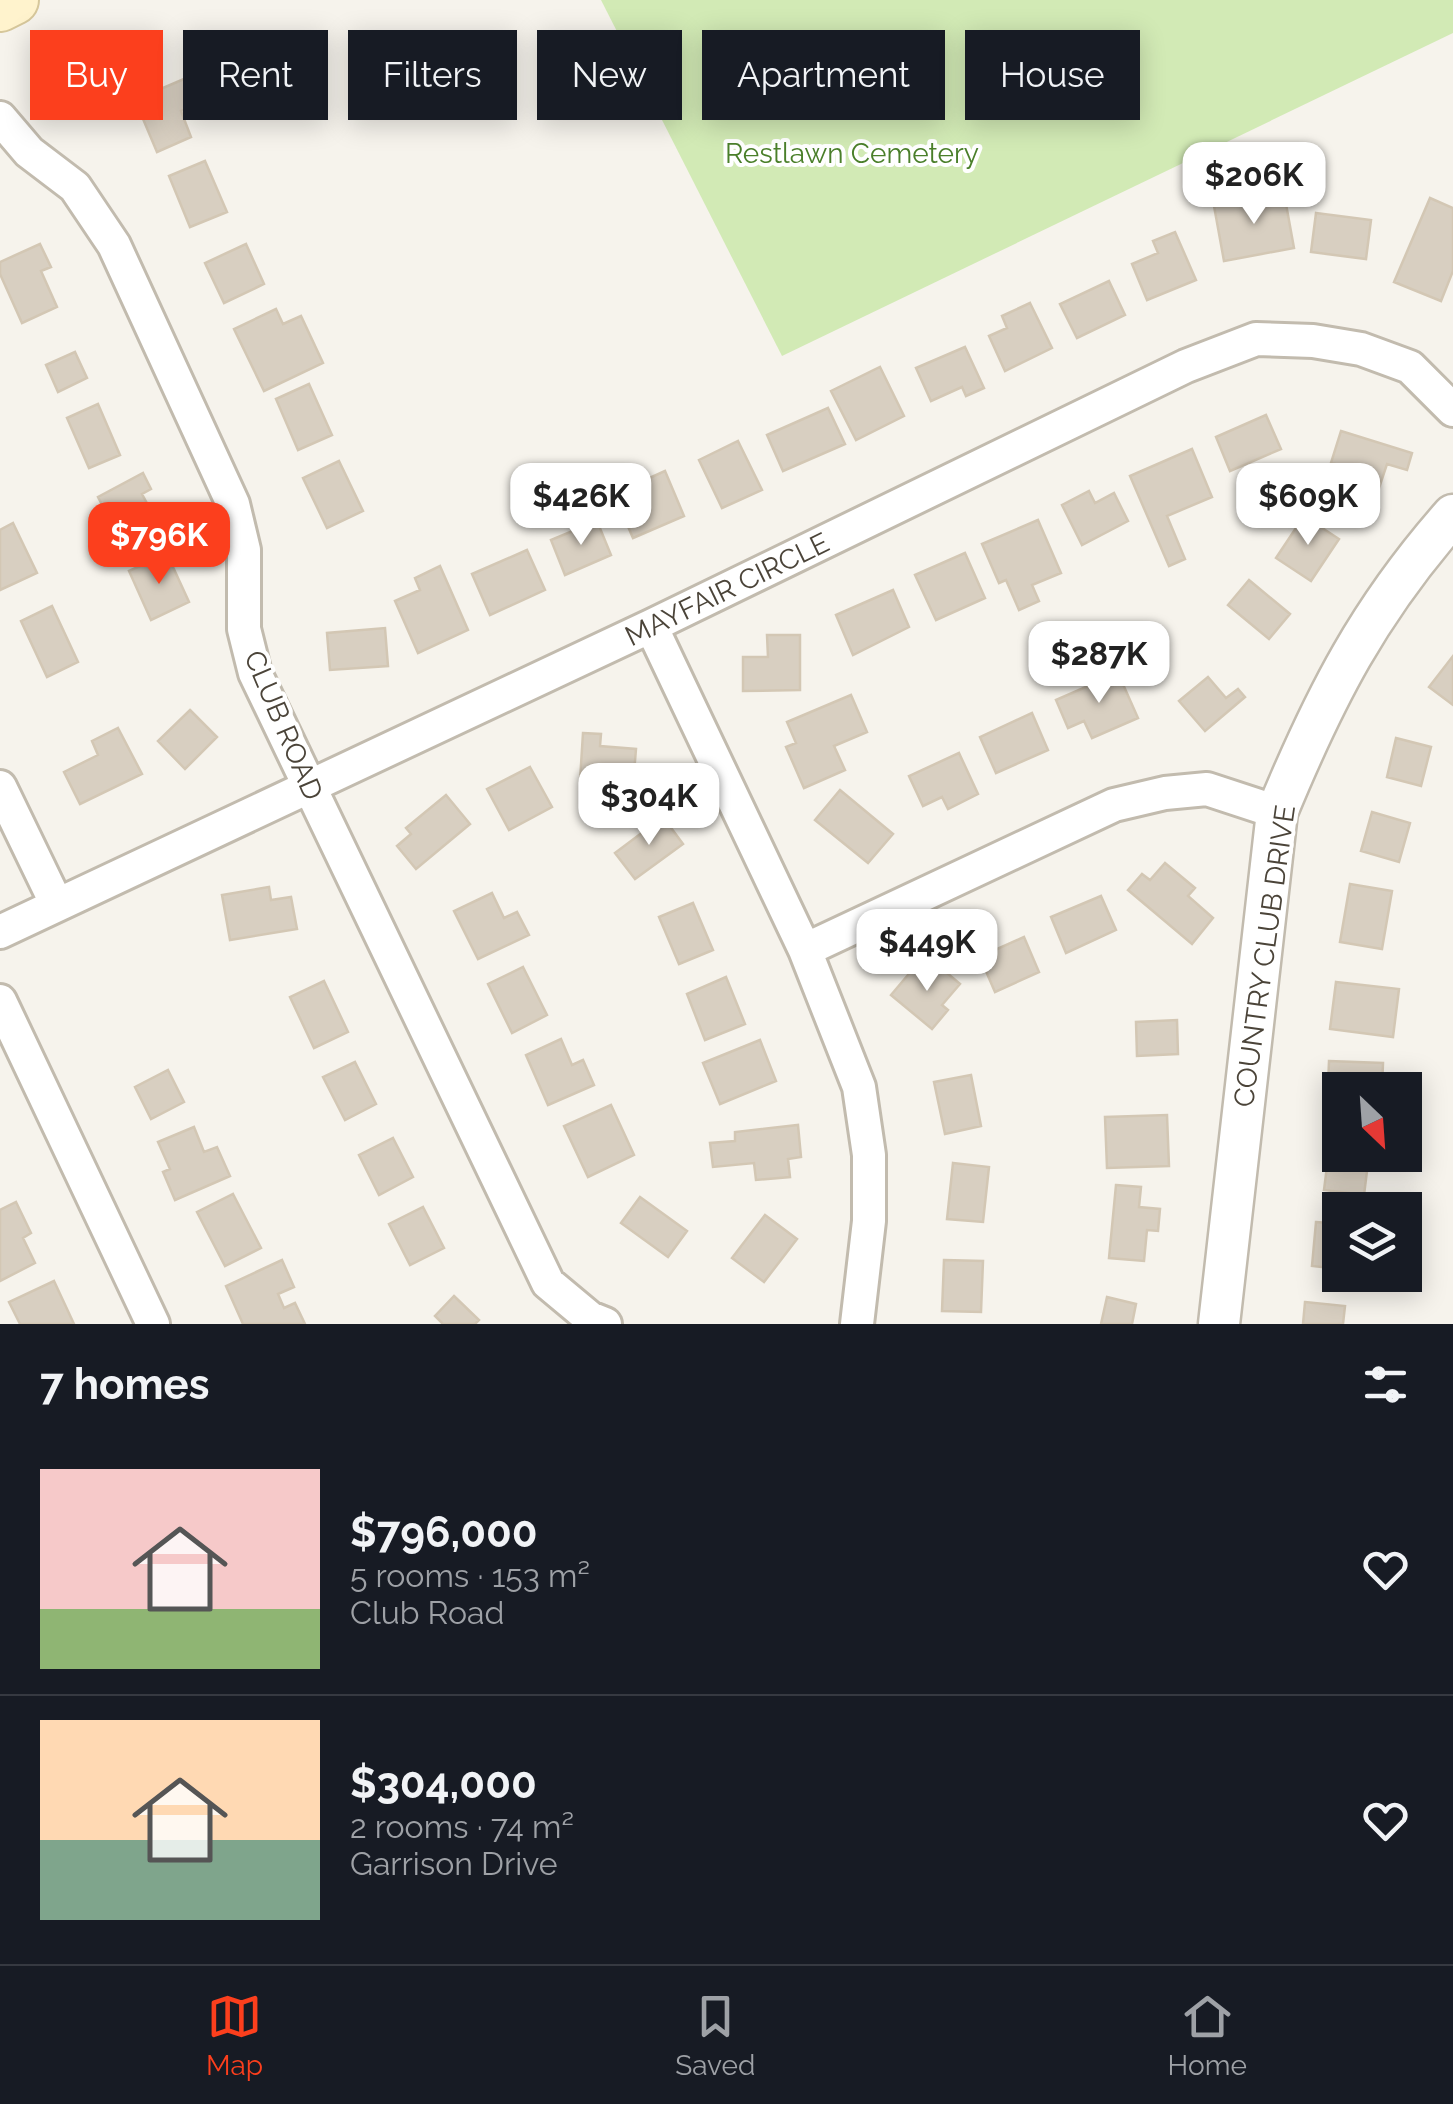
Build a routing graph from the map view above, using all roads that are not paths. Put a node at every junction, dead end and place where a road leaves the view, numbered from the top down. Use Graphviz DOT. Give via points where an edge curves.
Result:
graph roads {
  1 [pos="14,0"];
  2 [pos="0,7"];
  3 [pos="0,118"];
  4 [pos="1453,410"];
  5 [pos="1453,515"];
  6 [pos="651,626"];
  7 [pos="309,786"];
  8 [pos="0,787"];
  9 [pos="1277,812"];
  10 [pos="57,905"];
  11 [pos="0,932"];
  12 [pos="805,950"];
  13 [pos="0,1001"];
  14 [pos="152,1324"];
  15 [pos="606,1324"];
  16 [pos="857,1324"];
  17 [pos="1220,1324"];
  1 -- 2 [label="main road"];
  3 -- 7 [label="street, CLUB ROAD" via="29,152 75,187 114,244 233,504 244,550 244,628 254,673"];
  4 -- 6 [label="street, MAYFAIR CIRCLE" via="1410,367 1377,355 1313,341 1256,340 1186,366"];
  5 -- 9 [label="street, COUNTRY CLUB DRIVE" via="1353,649"];
  6 -- 7 [label="street, MAYFAIR CIRCLE"];
  6 -- 12 [label="street"];
  7 -- 10 [label="street, MAYFAIR CIRCLE"];
  7 -- 15 [label="street, CLUB ROAD" via="548,1283"];
  8 -- 10 [label="street"];
  9 -- 12 [label="street" via="1207,789 1114,805"];
  9 -- 17 [label="street, COUNTRY CLUB DRIVE"];
  10 -- 11 [label="street, MAYFAIR CIRCLE"];
  12 -- 16 [label="street" via="860,1087 869,1221"];
  13 -- 14 [label="street"];
}
